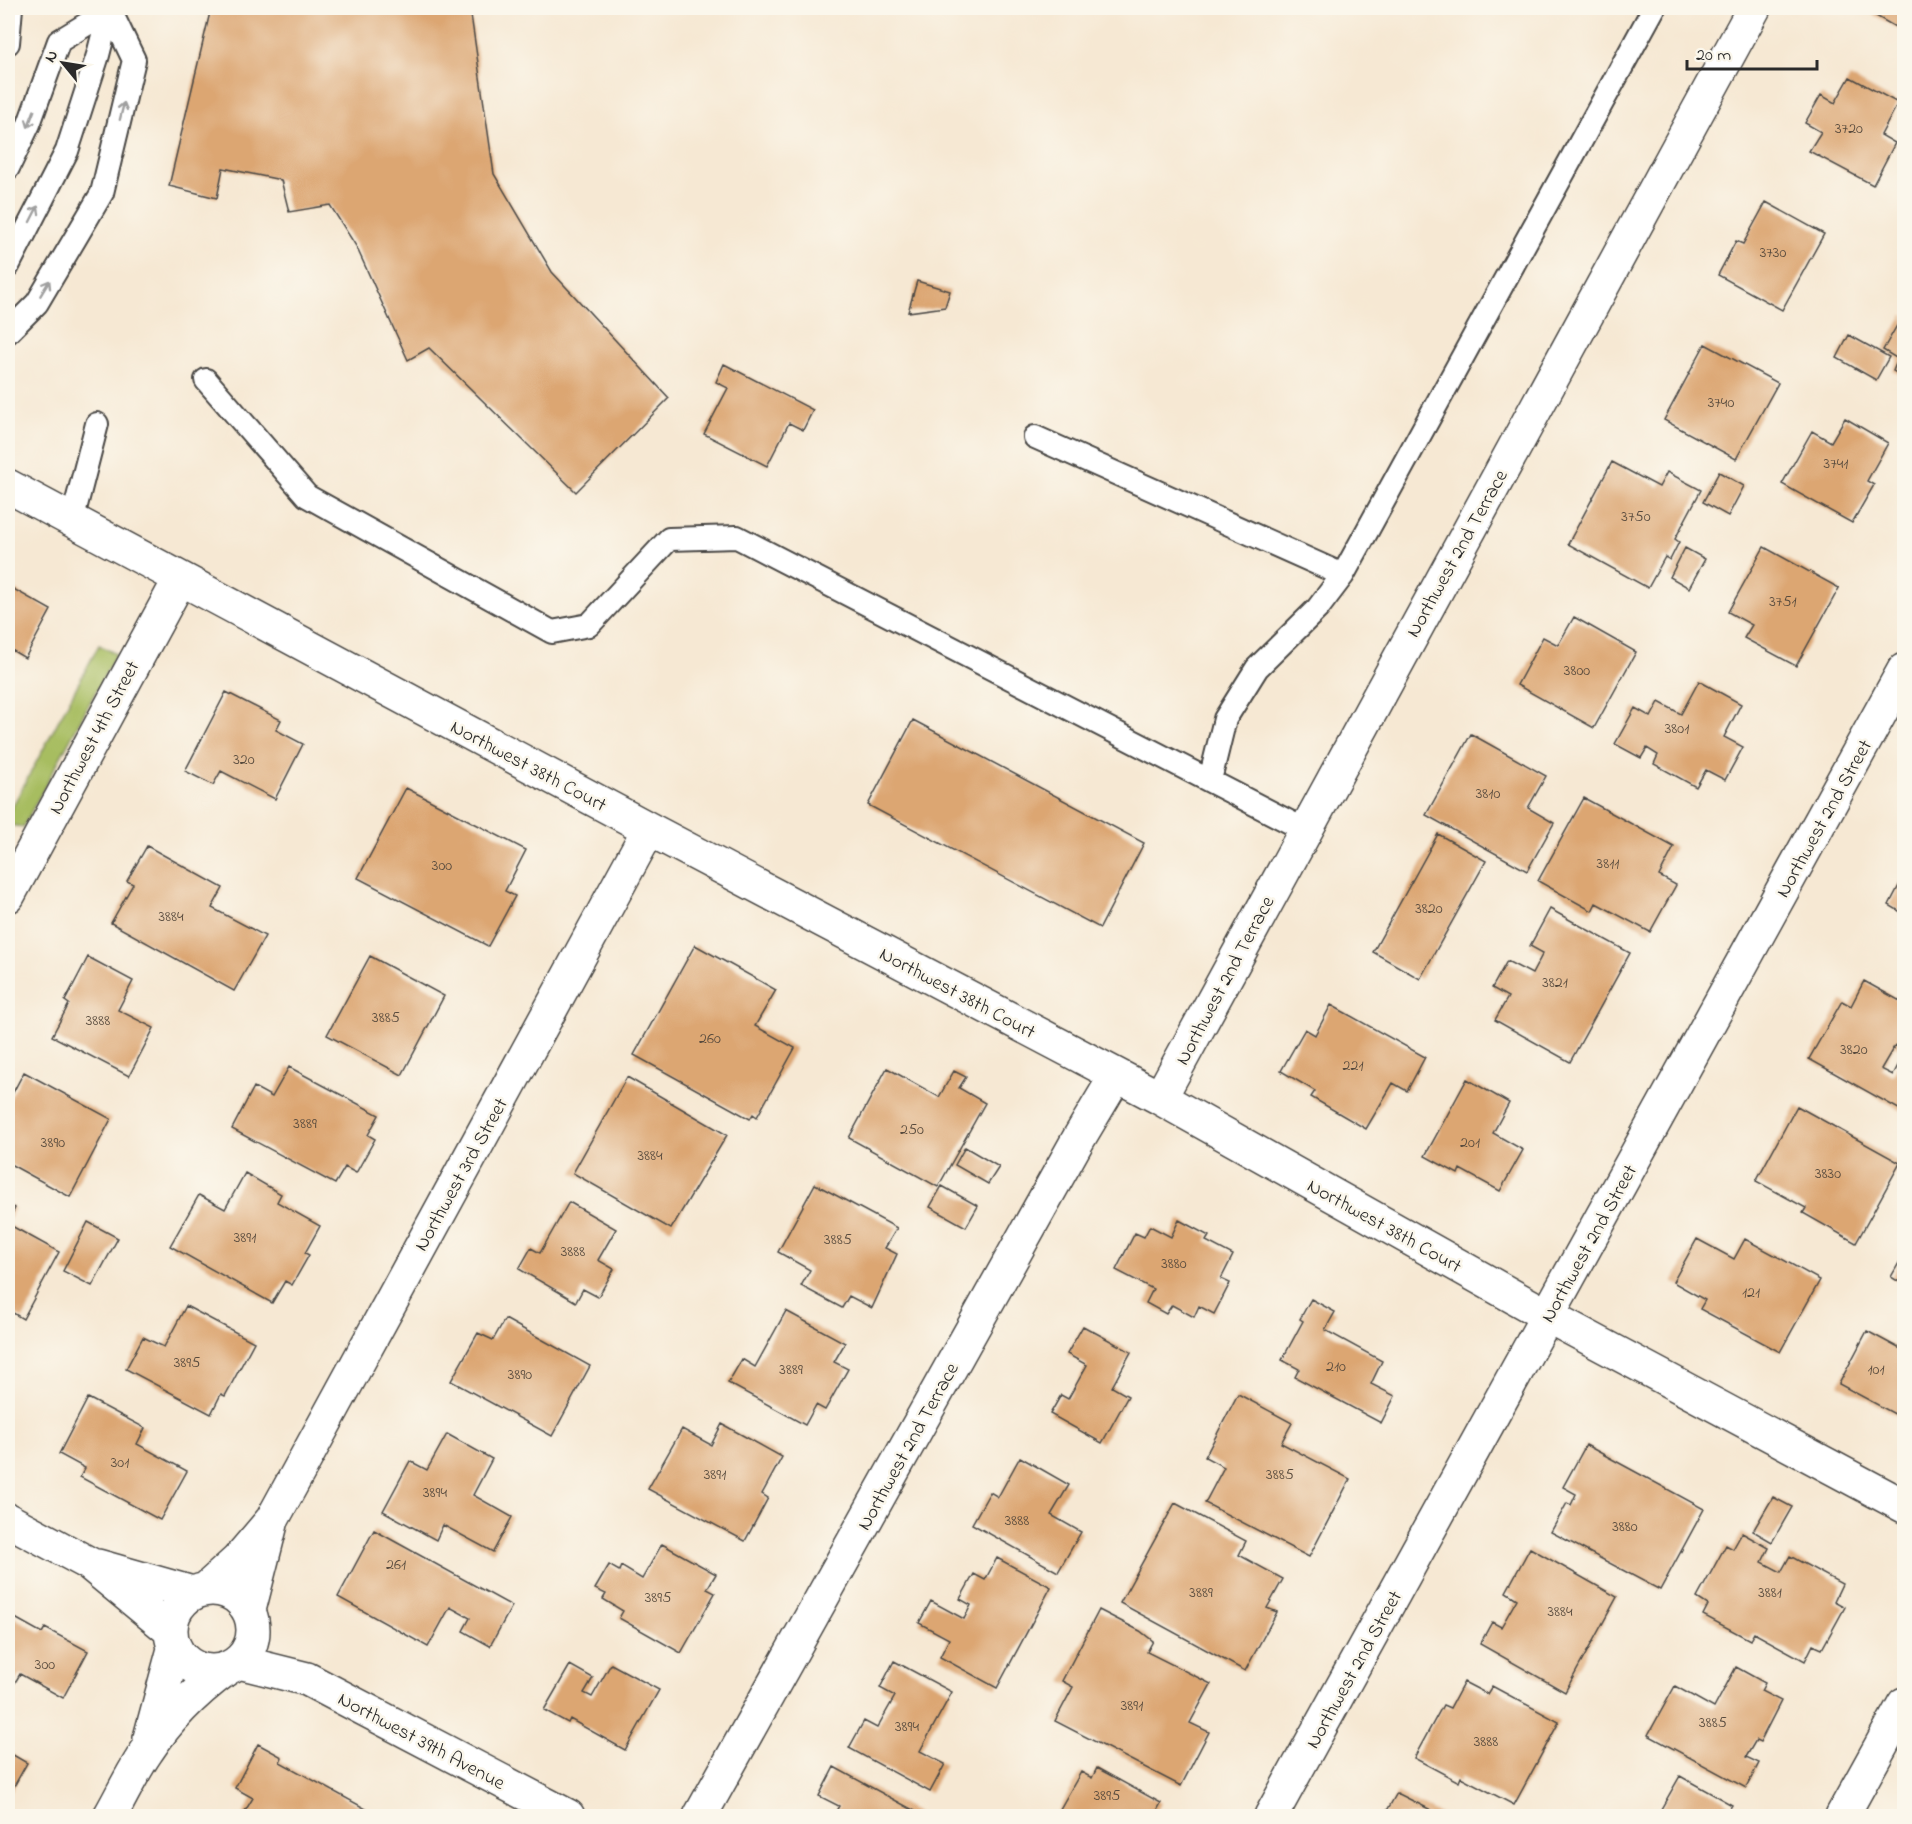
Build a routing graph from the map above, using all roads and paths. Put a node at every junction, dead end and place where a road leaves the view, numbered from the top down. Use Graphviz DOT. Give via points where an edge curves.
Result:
graph roads {
  1 [pos="11,8"];
  2 [pos="1654,8"];
  3 [pos="1754,8"];
  4 [pos="110,9"];
  5 [pos="8,43"];
  6 [pos="8,168"];
  7 [pos="8,266"];
  8 [pos="8,333"];
  9 [pos="206,380"];
  10 [pos="97,424"];
  11 [pos="1035,437"];
  12 [pos="8,486"];
  13 [pos="72,521"];
  14 [pos="1343,575"];
  15 [pos="180,579"];
  16 [pos="1905,670"];
  17 [pos="1210,780"];
  18 [pos="649,829"];
  19 [pos="1305,830"];
  20 [pos="8,896"];
  21 [pos="1116,1076"];
  22 [pos="1160,1098"];
  23 [pos="1548,1316"];
  24 [pos="1905,1506"];
  25 [pos="8,1520"];
  26 [pos="272,1520"];
  27 [pos="90,1564"];
  28 [pos="200,1591"];
  29 [pos="251,1616"];
  30 [pos="172,1640"];
  31 [pos="232,1666"];
  32 [pos="308,1679"];
  33 [pos="1905,1704"];
  34 [pos="146,1751"];
  35 [pos="110,1816"];
  36 [pos="567,1816"];
  37 [pos="699,1816"];
  38 [pos="1271,1816"];
  39 [pos="1842,1816"];
  1 -- 5 [label="lane"];
  2 -- 14 [label="lane"];
  3 -- 19 [label="street, Northwest 2nd Terrace"];
  4 -- 6 [label="lane, one-way" via="59,41 29,124"];
  7 -- 4 [label="lane, one-way" via="67,152"];
  8 -- 4 [label="lane, one-way" via="37,303 102,193 134,60"];
  9 -- 17 [label="lane" via="307,496 552,632 589,625 669,539 737,537"];
  10 -- 13 [label="lane"];
  11 -- 14 [label="lane"];
  12 -- 13 [label="street, Northwest 38th Court"];
  13 -- 15 [label="street, Northwest 38th Court"];
  14 -- 17 [label="lane" via="1318,608 1257,668 1224,719"];
  15 -- 18 [label="street, Northwest 38th Court"];
  15 -- 20 [label="street, Northwest 4th Street"];
  16 -- 23 [label="street, Northwest 2nd Street"];
  17 -- 19 [label="lane"];
  18 -- 21 [label="street, Northwest 38th Court"];
  18 -- 26 [label="street, Northwest 3rd Street"];
  19 -- 22 [label="street, Northwest 2nd Terrace"];
  21 -- 22 [label="street, Northwest 38th Court"];
  21 -- 37 [label="street, Northwest 2nd Terrace"];
  22 -- 23 [label="street, Northwest 38th Court"];
  23 -- 24 [label="street, Northwest 38th Court"];
  23 -- 38 [label="street, Northwest 2nd Street"];
  25 -- 27 [label="street"];
  26 -- 28 [label="street, Northwest 3rd Street" via="238,1560"];
  26 -- 29 [label="street, Northwest 3rd Street"];
  27 -- 28 [label="street"];
  27 -- 30 [label="street"];
  28 -- 29 [label="street" via="223,1590 239,1597"];
  28 -- 30 [label="street" via="182,1602 174,1613"];
  29 -- 31 [label="street" via="253,1637 248,1651"];
  29 -- 32 [label="street, Northwest 39th Avenue" via="268,1641"];
  30 -- 31 [label="street" via="183,1661 196,1669 210,1672"];
  30 -- 34 [label="street"];
  31 -- 32 [label="street, Northwest 39th Avenue"];
  31 -- 34 [label="street" via="200,1689"];
  32 -- 36 [label="street, Northwest 39th Avenue"];
  33 -- 39 [label="street"];
  34 -- 35 [label="street"];
}
